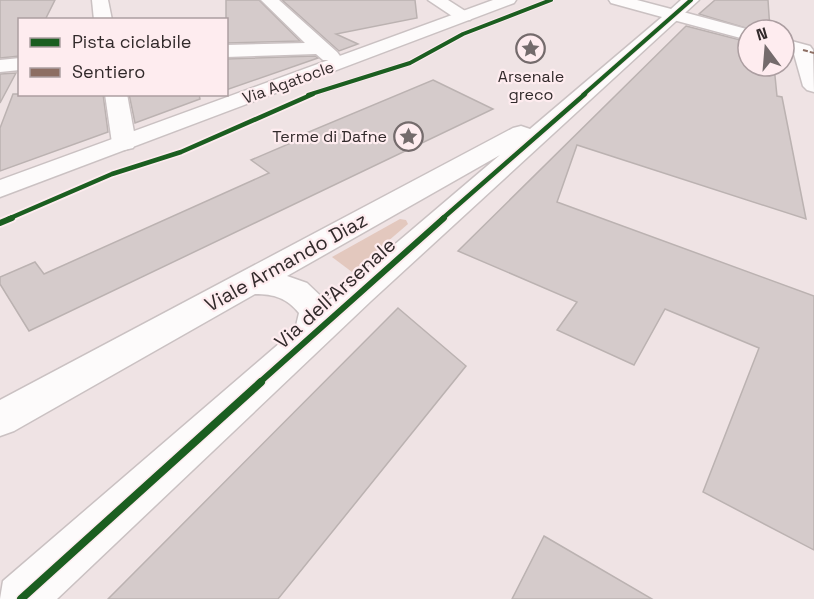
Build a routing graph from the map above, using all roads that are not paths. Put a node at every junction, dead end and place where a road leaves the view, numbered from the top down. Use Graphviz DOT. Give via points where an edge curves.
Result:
graph roads {
  1 [pos="99,0"];
  2 [pos="269,0"];
  3 [pos="436,0"];
  4 [pos="508,0"];
  5 [pos="616,0"];
  6 [pos="691,0"];
  7 [pos="464,16"];
  8 [pos="103,18"];
  9 [pos="666,21"];
  10 [pos="736,33"];
  11 [pos="321,48"];
  12 [pos="228,51"];
  13 [pos="796,53"];
  14 [pos="339,63"];
  15 [pos="18,64"];
  16 [pos="0,66"];
  17 [pos="814,86"];
  18 [pos="116,96"];
  19 [pos="572,103"];
  20 [pos="124,143"];
  21 [pos="0,189"];
  22 [pos="250,283"];
  23 [pos="311,337"];
  24 [pos="3,411"];
  25 [pos="21,599"];
  1 -- 8 [label="street"];
  2 -- 11 [label="street"];
  3 -- 7 [label="street"];
  4 -- 7 [label="street, Via Agatocle"];
  5 -- 9 [label="street"];
  6 -- 9 [label="street, Via dell'Arsenale"];
  7 -- 14 [label="street, Via Agatocle"];
  9 -- 10 [label="street"];
  9 -- 19 [label="street, Via dell'Arsenale"];
  11 -- 12 [label="street"];
  11 -- 14 [label="street"];
  13 -- 17 [label="street"];
  14 -- 20 [label="street, Via Agatocle"];
  15 -- 16 [label="street"];
  18 -- 20 [label="street"];
  19 -- 22 [label="street, Viale Armando Diaz"];
  19 -- 23 [label="street, Via dell'Arsenale"];
  20 -- 21 [label="street, Via Agatocle"];
  22 -- 23 [label="street" via="284,285 309,300 316,312"];
  22 -- 24 [label="street, Viale Armando Diaz"];
  23 -- 25 [label="street, Via dell'Arsenale"];
}
